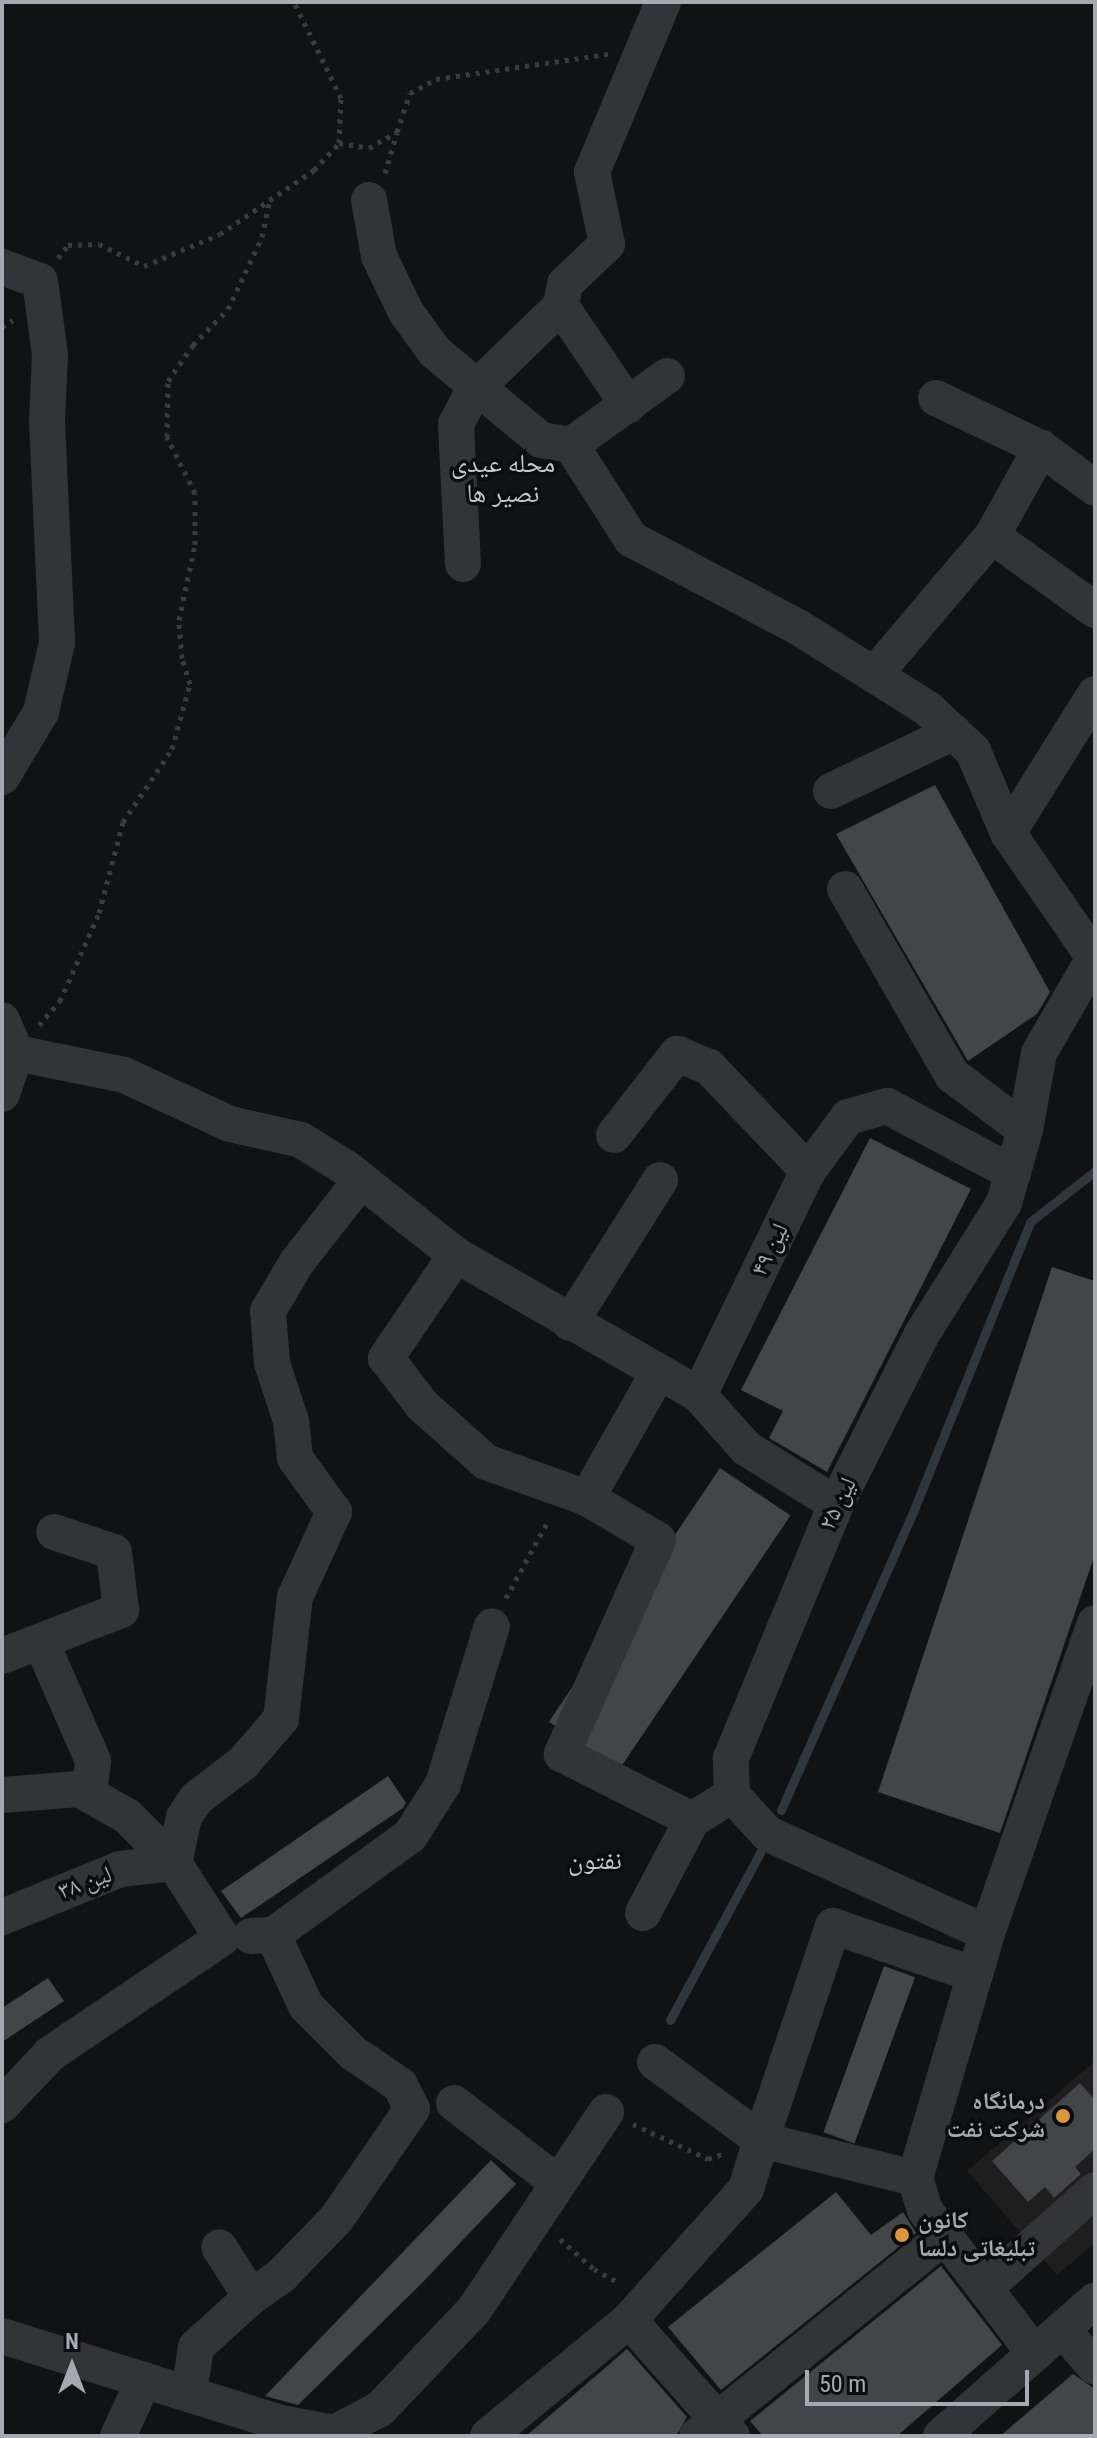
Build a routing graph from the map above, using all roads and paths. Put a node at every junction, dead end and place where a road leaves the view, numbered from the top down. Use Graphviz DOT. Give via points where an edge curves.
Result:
graph roads {
  1 [pos="294,2"];
  2 [pos="663,2"];
  3 [pos="644,50"];
  4 [pos="397,132"];
  5 [pos="339,143"];
  6 [pos="270,198"];
  7 [pos="369,200"];
  8 [pos="2,267"];
  9 [pos="40,281"];
  10 [pos="561,306"];
  11 [pos="2,327"];
  12 [pos="667,376"];
  13 [pos="475,389"];
  14 [pos="936,398"];
  15 [pos="628,405"];
  16 [pos="571,445"];
  17 [pos="1041,448"];
  18 [pos="1095,488"];
  19 [pos="992,536"];
  20 [pos="463,564"];
  21 [pos="1095,610"];
  22 [pos="874,675"];
  23 [pos="1095,694"];
  24 [pos="954,732"];
  25 [pos="2,777"];
  26 [pos="831,791"];
  27 [pos="1008,833"];
  28 [pos="845,889"];
  29 [pos="1094,959"];
  30 [pos="2,1020"];
  31 [pos="16,1053"];
  32 [pos="2,1094"];
  33 [pos="1025,1130"];
  34 [pos="614,1135"];
  35 [pos="808,1171"];
  36 [pos="1013,1173"];
  37 [pos="361,1180"];
  38 [pos="660,1180"];
  39 [pos="456,1255"];
  40 [pos="570,1323"];
  41 [pos="657,1375"];
  42 [pos="699,1395"];
  43 [pos="587,1498"];
  44 [pos="836,1504"];
  45 [pos="54,1532"];
  46 [pos="1095,1623"];
  47 [pos="492,1626"];
  48 [pos="42,1644"];
  49 [pos="2,1656"];
  50 [pos="2,1795"];
  51 [pos="89,1795"];
  52 [pos="732,1795"];
  53 [pos="692,1820"];
  54 [pos="174,1863"];
  55 [pos="643,1913"];
  56 [pos="2,1917"];
  57 [pos="987,1933"];
  58 [pos="273,1935"];
  59 [pos="222,1938"];
  60 [pos="975,1975"];
  61 [pos="655,2062"];
  62 [pos="454,2103"];
  63 [pos="2,2105"];
  64 [pos="606,2112"];
  65 [pos="761,2140"];
  66 [pos="915,2178"];
  67 [pos="558,2183"];
  68 [pos="1095,2190"];
  69 [pos="536,2217"];
  70 [pos="945,2236"];
  71 [pos="219,2247"];
  72 [pos="985,2288"];
  73 [pos="251,2297"];
  74 [pos="1095,2300"];
  75 [pos="638,2309"];
  76 [pos="1062,2329"];
  77 [pos="2,2336"];
  78 [pos="1035,2354"];
  79 [pos="1095,2367"];
  80 [pos="144,2380"];
  81 [pos="189,2393"];
  82 [pos="715,2430"];
  83 [pos="118,2436"];
  84 [pos="488,2436"];
  85 [pos="941,2436"];
  1 -- 5 [label="path" via="341,98"];
  2 -- 3 [label="street"];
  3 -- 4 [label="path" via="436,79 410,93"];
  3 -- 10 [label="street" via="592,172 607,244 565,284"];
  4 -- 5 [label="path" via="369,148"];
  4 -- 7 [label="path" via="393,159"];
  5 -- 6 [label="path" via="314,170"];
  6 -- 9 [label="path" via="220,234 144,266 99,244 68,245"];
  6 -- 31 [label="path" via="262,237 228,309 168,381 167,437 195,493 195,545 179,620 190,684 172,749 123,822 99,913 60,1001"];
  7 -- 13 [label="street" via="379,256 406,312 435,352"];
  8 -- 9 [label="street"];
  9 -- 11 [label="path" via="24,312"];
  9 -- 25 [label="street" via="50,355 47,421 57,643 41,712"];
  10 -- 13 [label="street"];
  10 -- 15 [label="street"];
  12 -- 15 [label="street"];
  13 -- 16 [label="street" via="541,440"];
  13 -- 20 [label="street" via="456,424"];
  14 -- 17 [label="street"];
  15 -- 16 [label="street"];
  16 -- 22 [label="street" via="631,539 798,627"];
  17 -- 18 [label="street"];
  17 -- 19 [label="street"];
  19 -- 21 [label="street"];
  19 -- 22 [label="street"];
  22 -- 24 [label="street"];
  23 -- 27 [label="street"];
  24 -- 26 [label="street"];
  24 -- 27 [label="street" via="973,751"];
  27 -- 29 [label="street"];
  28 -- 33 [label="street" via="952,1075"];
  29 -- 33 [label="street, لین ۲۵" via="1039,1053"];
  30 -- 31 [label="street"];
  31 -- 32 [label="street"];
  31 -- 37 [label="street" via="124,1075 230,1124 301,1140"];
  33 -- 36 [label="street, لین ۲۵"];
  34 -- 35 [label="street" via="677,1054 709,1067"];
  35 -- 36 [label="street, لین ۴۹" via="848,1117 887,1106"];
  35 -- 42 [label="street, لین ۴۹"];
  36 -- 44 [label="street, لین ۲۵" via="1004,1203 922,1334"];
  37 -- 39 [label="street"];
  37 -- 54 [label="street" via="297,1262 268,1311 272,1363 291,1421 295,1458 334,1512 295,1597 281,1719 243,1763 197,1798 184,1817"];
  38 -- 40 [label="street"];
  39 -- 40 [label="street"];
  39 -- 43 [label="street" via="386,1358 422,1405 486,1462"];
  40 -- 41 [label="street"];
  41 -- 42 [label="street"];
  41 -- 43 [label="street"];
  42 -- 44 [label="street" via="746,1448"];
  43 -- 47 [label="path" via="555,1511 530,1546"];
  43 -- 53 [label="street" via="658,1540 562,1754"];
  44 -- 52 [label="street, لین ۲۵" via="731,1758"];
  45 -- 48 [label="street" via="114,1552 121,1610"];
  46 -- 57 [label="street"];
  47 -- 58 [label="street" via="443,1784 410,1836"];
  48 -- 49 [label="street"];
  48 -- 51 [label="street" via="93,1761"];
  50 -- 51 [label="street" via="79,1789"];
  51 -- 54 [label="street" via="127,1816"];
  52 -- 53 [label="street"];
  52 -- 57 [label="street" via="767,1833"];
  53 -- 55 [label="street"];
  54 -- 56 [label="street, لین ۳۸" via="120,1869"];
  54 -- 59 [label="street"];
  57 -- 60 [label="street"];
  58 -- 59 [label="street"];
  58 -- 73 [label="street" via="306,2006 353,2053 400,2085 412,2109 337,2218 282,2275"];
  59 -- 63 [label="street" via="50,2054"];
  60 -- 65 [label="street" via="833,1926"];
  60 -- 66 [label="street"];
  61 -- 65 [label="street"];
  62 -- 67 [label="street"];
  64 -- 65 [label="path" via="708,2159"];
  64 -- 67 [label="street"];
  65 -- 66 [label="street"];
  65 -- 75 [label="street" via="746,2189"];
  66 -- 70 [label="street" via="925,2210"];
  67 -- 69 [label="street"];
  68 -- 72 [label="street"];
  69 -- 75 [label="path"];
  69 -- 81 [label="street" via="474,2310 380,2409 346,2427 334,2433 281,2423"];
  70 -- 72 [label="street"];
  70 -- 82 [label="street"];
  71 -- 73 [label="street"];
  72 -- 78 [label="street"];
  73 -- 81 [label="street" via="196,2347"];
  74 -- 76 [label="street"];
  75 -- 82 [label="street"];
  75 -- 84 [label="street"];
  76 -- 78 [label="street"];
  76 -- 79 [label="street"];
  77 -- 80 [label="street"];
  78 -- 85 [label="street"];
  80 -- 81 [label="street"];
  80 -- 83 [label="street"];
}
